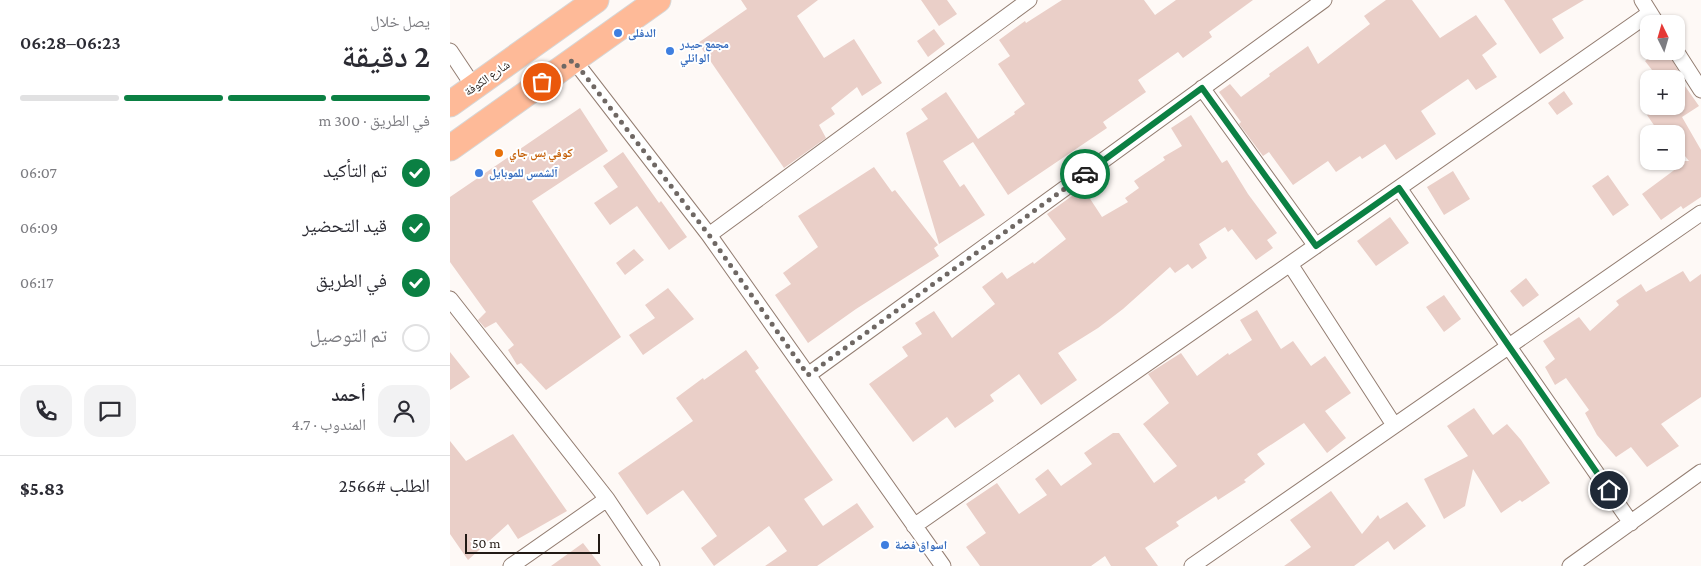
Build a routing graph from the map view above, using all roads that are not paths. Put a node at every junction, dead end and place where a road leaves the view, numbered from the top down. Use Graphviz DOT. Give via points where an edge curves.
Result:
graph roads {
  1 [pos="596,0"];
  2 [pos="658,0"];
  3 [pos="1029,0"];
  4 [pos="1324,0"];
  5 [pos="1642,0"];
  6 [pos="1652,15"];
  7 [pos="1640,27"];
  8 [pos="450,51"];
  9 [pos="573,60"];
  10 [pos="1682,60"];
  11 [pos="474,87"];
  12 [pos="1202,88"];
  13 [pos="1701,90"];
  14 [pos="450,104"];
  15 [pos="450,148"];
  16 [pos="1399,188"];
  17 [pos="1701,213"];
  18 [pos="709,235"];
  19 [pos="1316,246"];
  20 [pos="1290,264"];
  21 [pos="450,299"];
  22 [pos="1509,346"];
  23 [pos="808,375"];
  24 [pos="1394,425"];
  25 [pos="1701,472"];
  26 [pos="607,499"];
  27 [pos="1631,523"];
  28 [pos="914,526"];
  29 [pos="511,566"];
  30 [pos="652,566"];
  31 [pos="943,566"];
  32 [pos="1192,566"];
  33 [pos="1570,566"];
  1 -- 11 [label="highway, شارع الكوفة"];
  2 -- 9 [label="highway"];
  3 -- 18 [label="street"];
  4 -- 12 [label="street"];
  5 -- 6 [label="street"];
  7 -- 16 [label="street"];
  8 -- 11 [label="street"];
  9 -- 15 [label="highway"];
  9 -- 18 [label="street"];
  10 -- 13 [label="street"];
  11 -- 14 [label="highway, شارع الكوفة"];
  12 -- 19 [label="street"];
  12 -- 23 [label="street"];
  16 -- 19 [label="street"];
  16 -- 22 [label="street"];
  17 -- 22 [label="street"];
  18 -- 23 [label="street"];
  19 -- 20 [label="street"];
  20 -- 24 [label="street"];
  20 -- 28 [label="street"];
  21 -- 26 [label="street"];
  22 -- 24 [label="street"];
  22 -- 27 [label="street"];
  23 -- 28 [label="street"];
  24 -- 32 [label="street"];
  25 -- 27 [label="street"];
  26 -- 29 [label="street"];
  26 -- 30 [label="street"];
  27 -- 33 [label="street"];
  28 -- 31 [label="street"];
}
